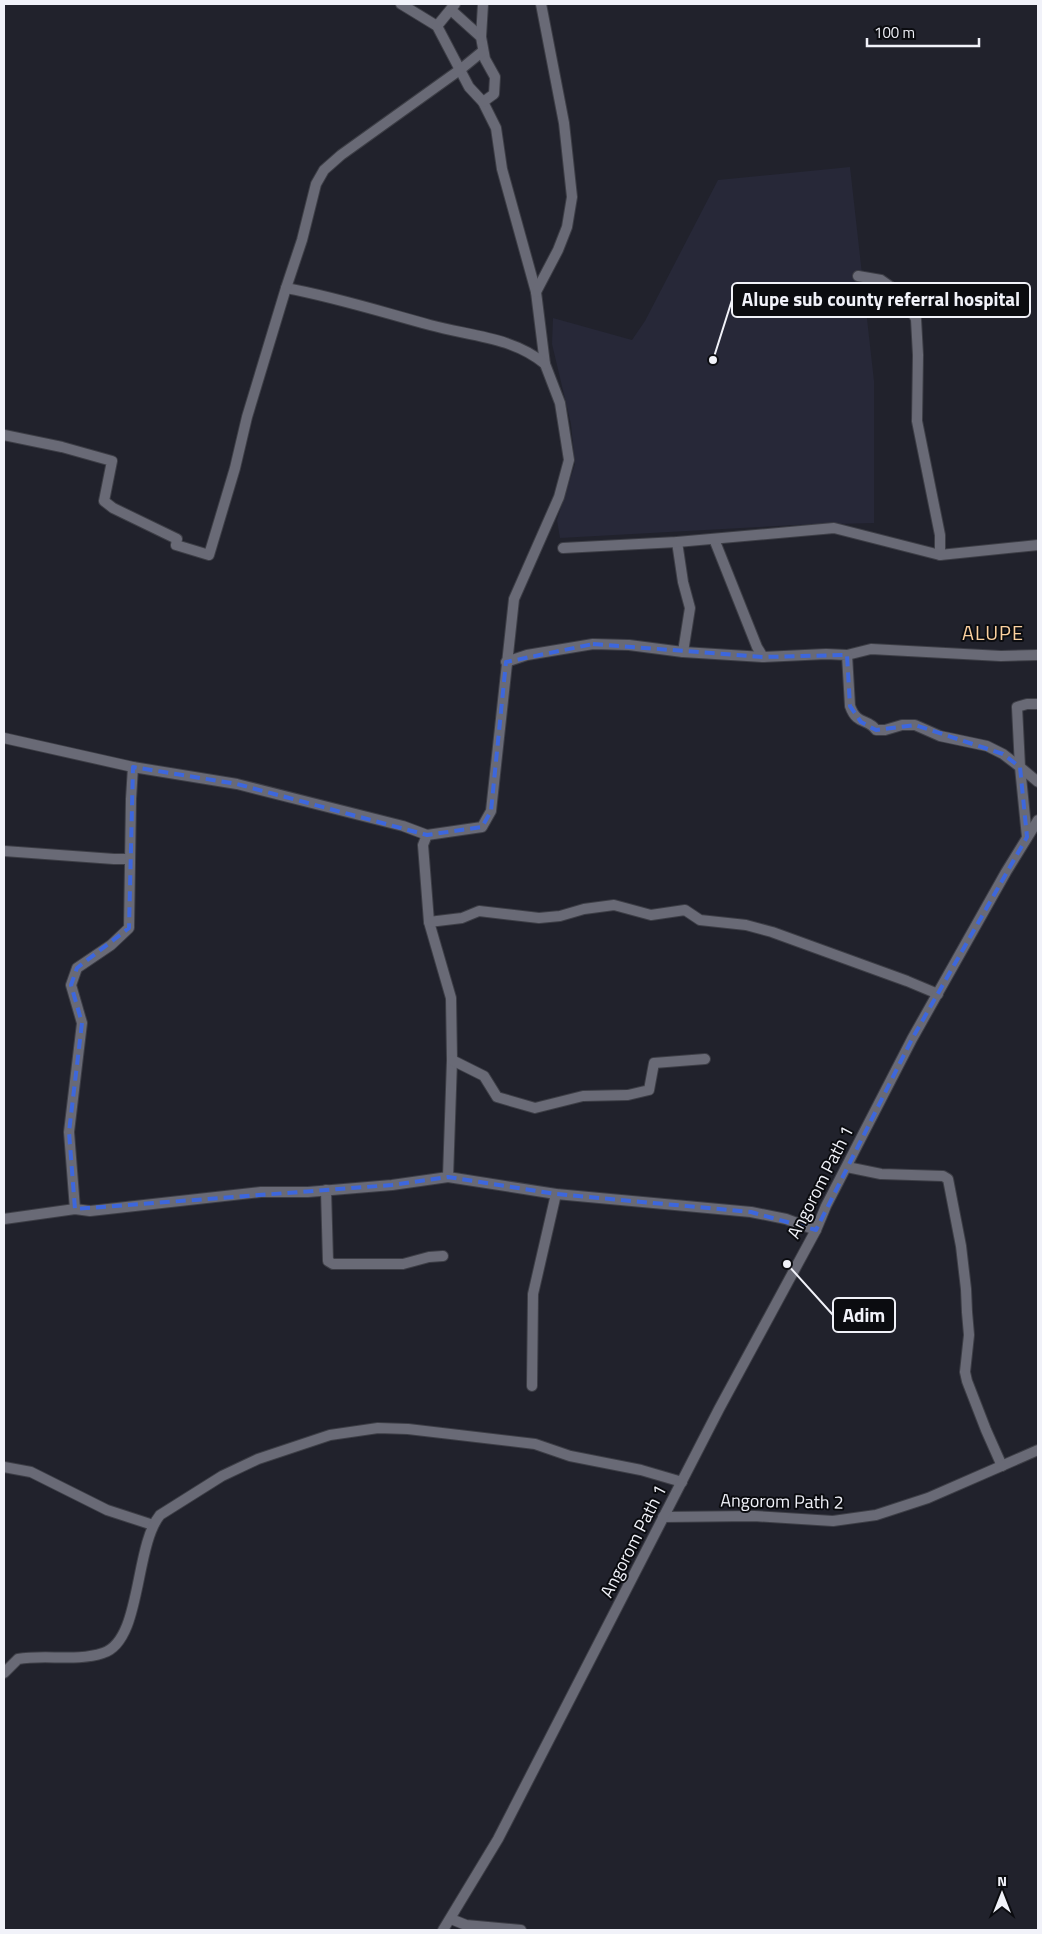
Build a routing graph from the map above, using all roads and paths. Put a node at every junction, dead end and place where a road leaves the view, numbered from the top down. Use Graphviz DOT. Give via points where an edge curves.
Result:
graph roads {
  1 [pos="401,4"];
  2 [pos="483,4"];
  3 [pos="542,4"];
  4 [pos="453,7"];
  5 [pos="437,26"];
  6 [pos="481,36"];
  7 [pos="483,51"];
  8 [pos="461,70"];
  9 [pos="483,102"];
  10 [pos="858,276"];
  11 [pos="286,288"];
  12 [pos="536,292"];
  13 [pos="545,364"];
  14 [pos="4,434"];
  15 [pos="714,539"];
  16 [pos="677,542"];
  17 [pos="1038,544"];
  18 [pos="563,548"];
  19 [pos="940,555"];
  20 [pos="683,652"];
  21 [pos="847,655"];
  22 [pos="1038,655"];
  23 [pos="763,657"];
  24 [pos="506,662"];
  25 [pos="1038,704"];
  26 [pos="4,738"];
  27 [pos="133,767"];
  28 [pos="1020,767"];
  29 [pos="1038,782"];
  30 [pos="1038,820"];
  31 [pos="427,834"];
  32 [pos="1027,837"];
  33 [pos="4,851"];
  34 [pos="130,859"];
  35 [pos="429,922"];
  36 [pos="938,994"];
  37 [pos="705,1059"];
  38 [pos="452,1060"];
  39 [pos="846,1167"];
  40 [pos="448,1177"];
  41 [pos="326,1190"];
  42 [pos="556,1194"];
  43 [pos="76,1209"];
  44 [pos="4,1219"];
  45 [pos="816,1230"];
  46 [pos="443,1256"];
  47 [pos="532,1386"];
  48 [pos="1038,1450"];
  49 [pos="1002,1466"];
  50 [pos="4,1467"];
  51 [pos="682,1482"];
  52 [pos="662,1517"];
  53 [pos="153,1525"];
  54 [pos="4,1673"];
  55 [pos="451,1919"];
  56 [pos="443,1930"];
  57 [pos="521,1930"];
  1 -- 5 [label="street"];
  2 -- 6 [label="street"];
  3 -- 12 [label="street" via="564,123 572,197 567,228"];
  4 -- 5 [label="street"];
  4 -- 6 [label="street"];
  5 -- 8 [label="street"];
  6 -- 7 [label="street"];
  7 -- 8 [label="street"];
  7 -- 9 [label="street" via="495,76 494,94"];
  8 -- 9 [label="street" via="469,87"];
  8 -- 11 [label="street" via="324,170 316,184"];
  9 -- 12 [label="street" via="496,128 502,170"];
  10 -- 19 [label="street" via="881,280 901,294 916,319 917,421 940,535"];
  11 -- 13 [label="street" via="501,341 529,352"];
  11 -- 14 [label="street" via="210,555 176,545 177,539 104,501 112,461"];
  12 -- 13 [label="street"];
  13 -- 24 [label="street" via="560,404 569,460 559,497 514,599"];
  15 -- 16 [label="street"];
  15 -- 19 [label="street" via="834,528"];
  15 -- 23 [label="street"];
  16 -- 18 [label="street"];
  16 -- 20 [label="street" via="690,608"];
  17 -- 19 [label="street"];
  20 -- 23 [label="street"];
  20 -- 24 [label="street" via="593,644 527,655"];
  21 -- 22 [label="street" via="871,650"];
  21 -- 23 [label="street"];
  21 -- 28 [label="street" via="850,706 861,722 876,730 915,725 940,736 987,746"];
  24 -- 31 [label="street" via="491,811 482,828"];
  25 -- 28 [label="street" via="1018,708"];
  26 -- 27 [label="street"];
  27 -- 31 [label="street" via="237,784"];
  27 -- 34 [label="street"];
  28 -- 29 [label="street"];
  28 -- 32 [label="street"];
  30 -- 32 [label="street, Angorom Path 1"];
  31 -- 35 [label="street" via="423,845"];
  32 -- 36 [label="street, Angorom Path 1"];
  33 -- 34 [label="street"];
  34 -- 43 [label="street" via="129,928 111,946 77,968 71,985 82,1023 69,1132"];
  35 -- 36 [label="street" via="462,918 479,911 539,918 614,905 651,915 685,910 700,920 746,925 772,932"];
  35 -- 38 [label="street" via="451,998"];
  36 -- 39 [label="street, Angorom Path 1"];
  37 -- 38 [label="street" via="654,1063 649,1090 582,1096 535,1108 497,1097 484,1076"];
  38 -- 40 [label="street"];
  39 -- 45 [label="street, Angorom Path 1"];
  39 -- 49 [label="street" via="881,1174 943,1176 948,1179 966,1289 970,1335 965,1372"];
  40 -- 41 [label="street"];
  40 -- 42 [label="street"];
  41 -- 43 [label="street" via="261,1192 90,1211"];
  41 -- 46 [label="street" via="328,1261 333,1264 403,1264"];
  42 -- 45 [label="street" via="751,1212 786,1219"];
  42 -- 47 [label="street" via="533,1294"];
  43 -- 44 [label="street"];
  45 -- 51 [label="street, Angorom Path 1"];
  48 -- 49 [label="street, Angorom Path 2"];
  49 -- 52 [label="street, Angorom Path 2" via="928,1498 858,1518 815,1521 754,1516"];
  50 -- 53 [label="street" via="32,1472 106,1510"];
  51 -- 52 [label="street, Angorom Path 1"];
  51 -- 53 [label="street" via="570,1456 535,1444 378,1428 330,1435 258,1459 222,1476 166,1510"];
  52 -- 55 [label="street, Angorom Path 1" via="498,1839"];
  53 -- 54 [label="street" via="128,1626 114,1647 91,1656 18,1659"];
  55 -- 56 [label="street, Angorom Path 1"];
  55 -- 57 [label="street" via="466,1925"];
}
